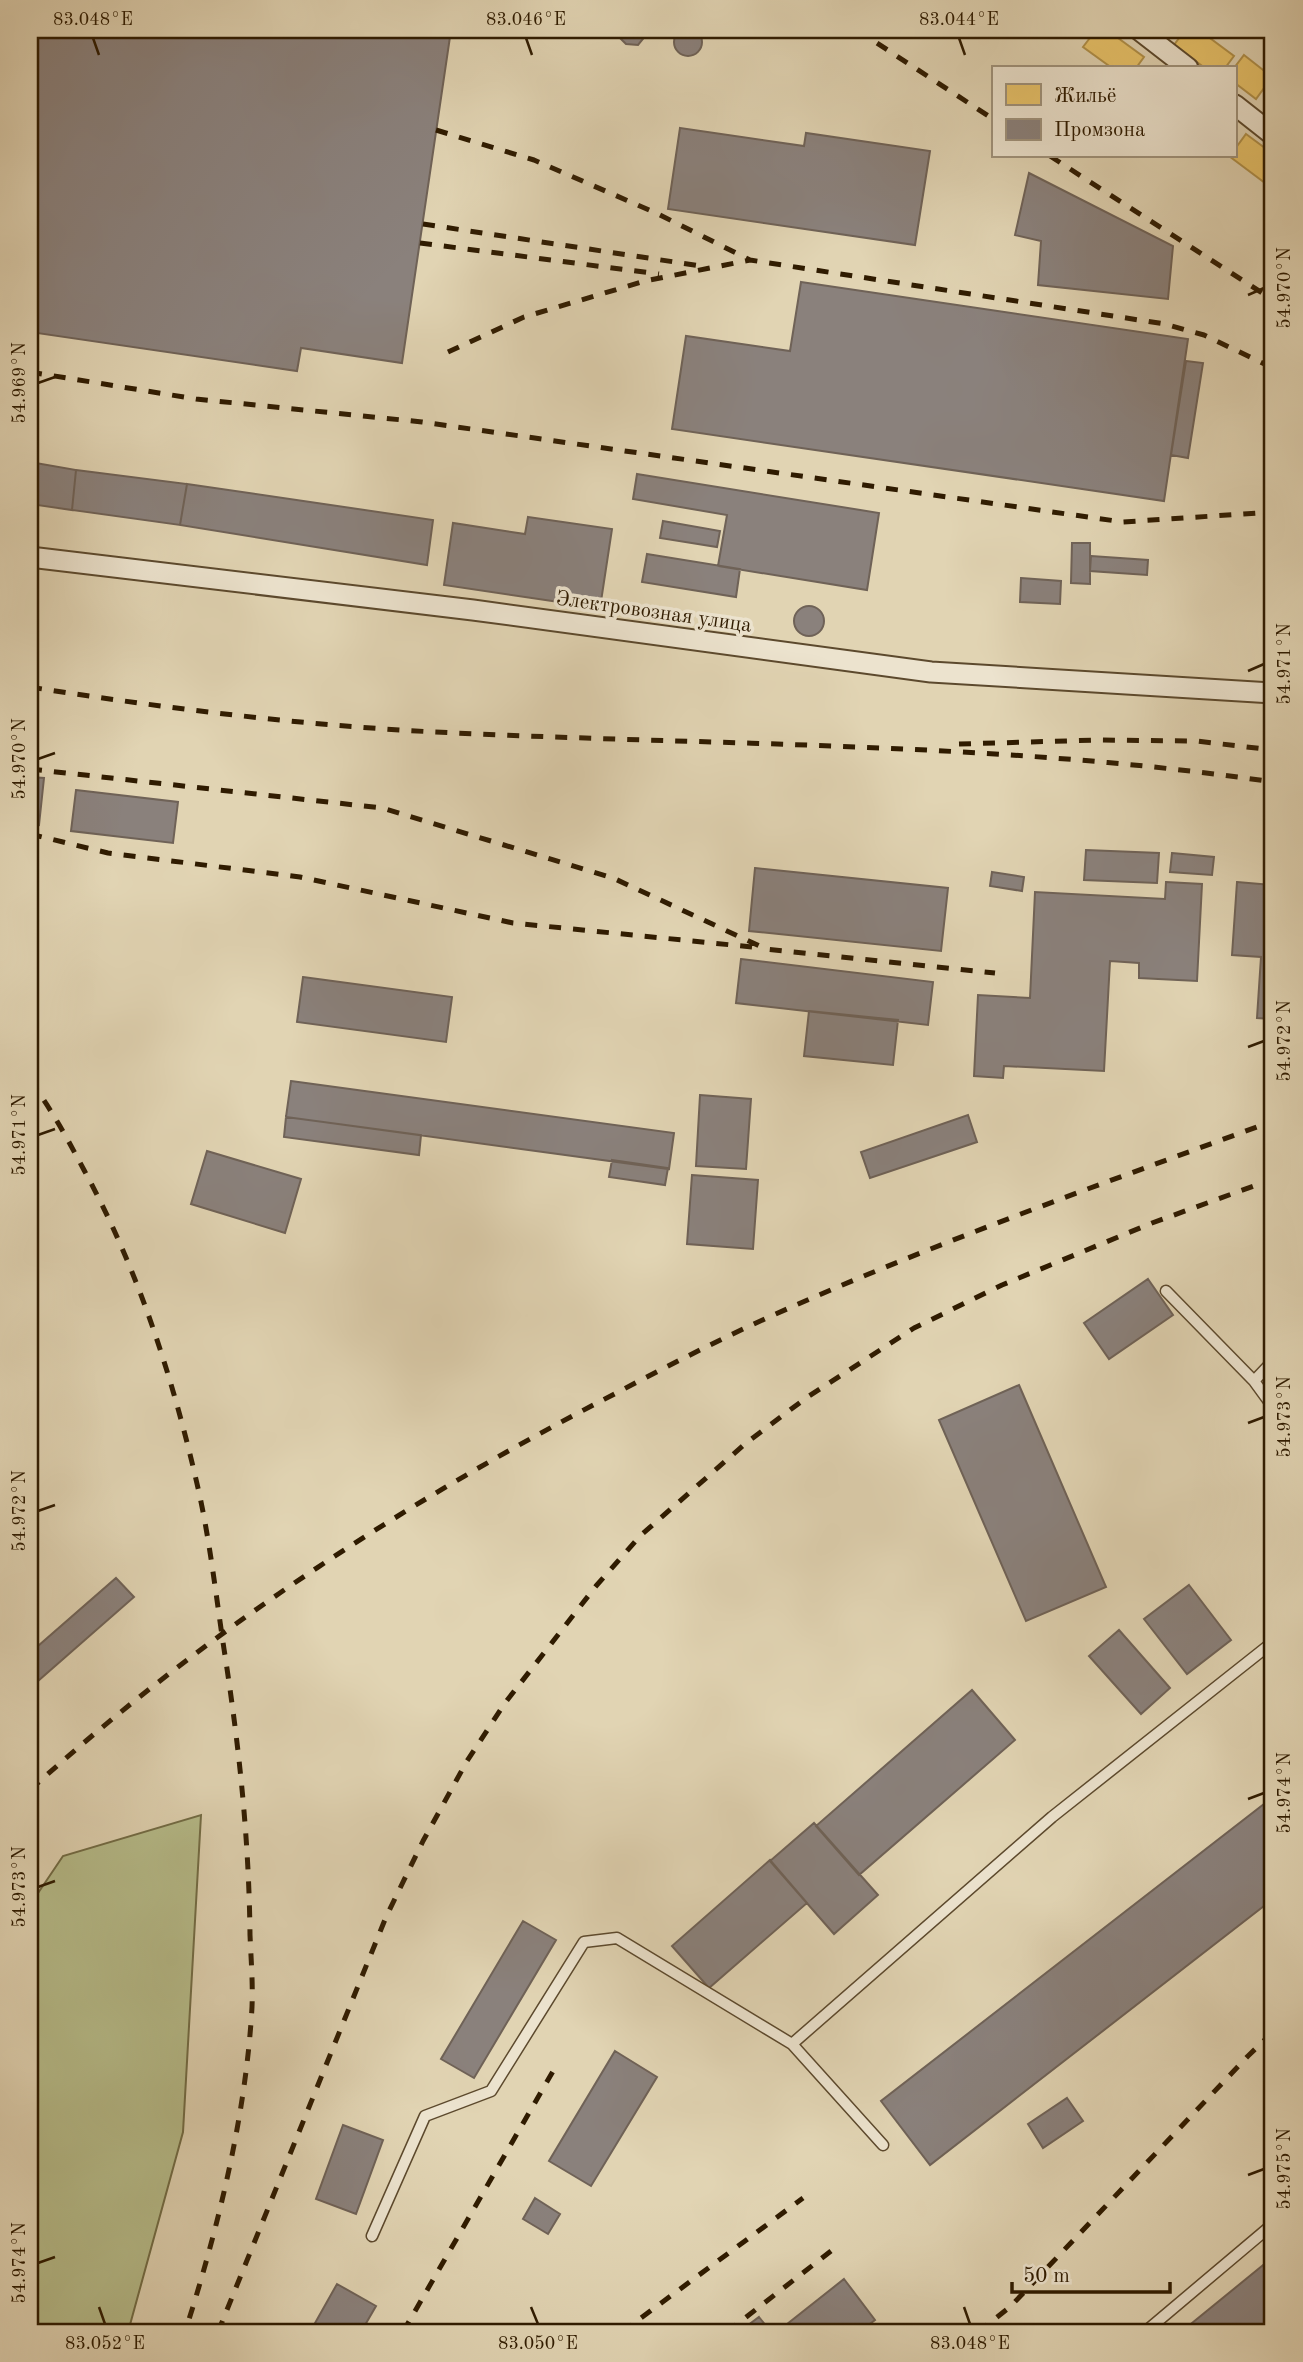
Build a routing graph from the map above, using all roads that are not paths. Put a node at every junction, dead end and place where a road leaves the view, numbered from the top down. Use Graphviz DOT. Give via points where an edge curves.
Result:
graph roads {
  1 [pos="1139,30"];
  2 [pos="1185,66"];
  3 [pos="1236,106"];
  4 [pos="1273,135"];
  5 [pos="30,557"];
  6 [pos="1273,693"];
  7 [pos="1166,1291"];
  8 [pos="1273,1361"];
  9 [pos="1254,1381"];
  10 [pos="1273,1407"];
  11 [pos="1273,1642"];
  12 [pos="792,2044"];
  13 [pos="883,2145"];
  14 [pos="1273,2224"];
  15 [pos="372,2236"];
  16 [pos="1145,2332"];
  1 -- 2 [label="street"];
  3 -- 4 [label="street"];
  5 -- 6 [label="street, Электровозная улица" via="473,610 931,672"];
  7 -- 9 [label="lane"];
  8 -- 9 [label="lane"];
  9 -- 10 [label="lane"];
  11 -- 12 [label="lane" via="1052,1817"];
  12 -- 13 [label="lane"];
  12 -- 15 [label="lane" via="617,1938 584,1942 491,2091 425,2116"];
  14 -- 16 [label="lane"];
}
